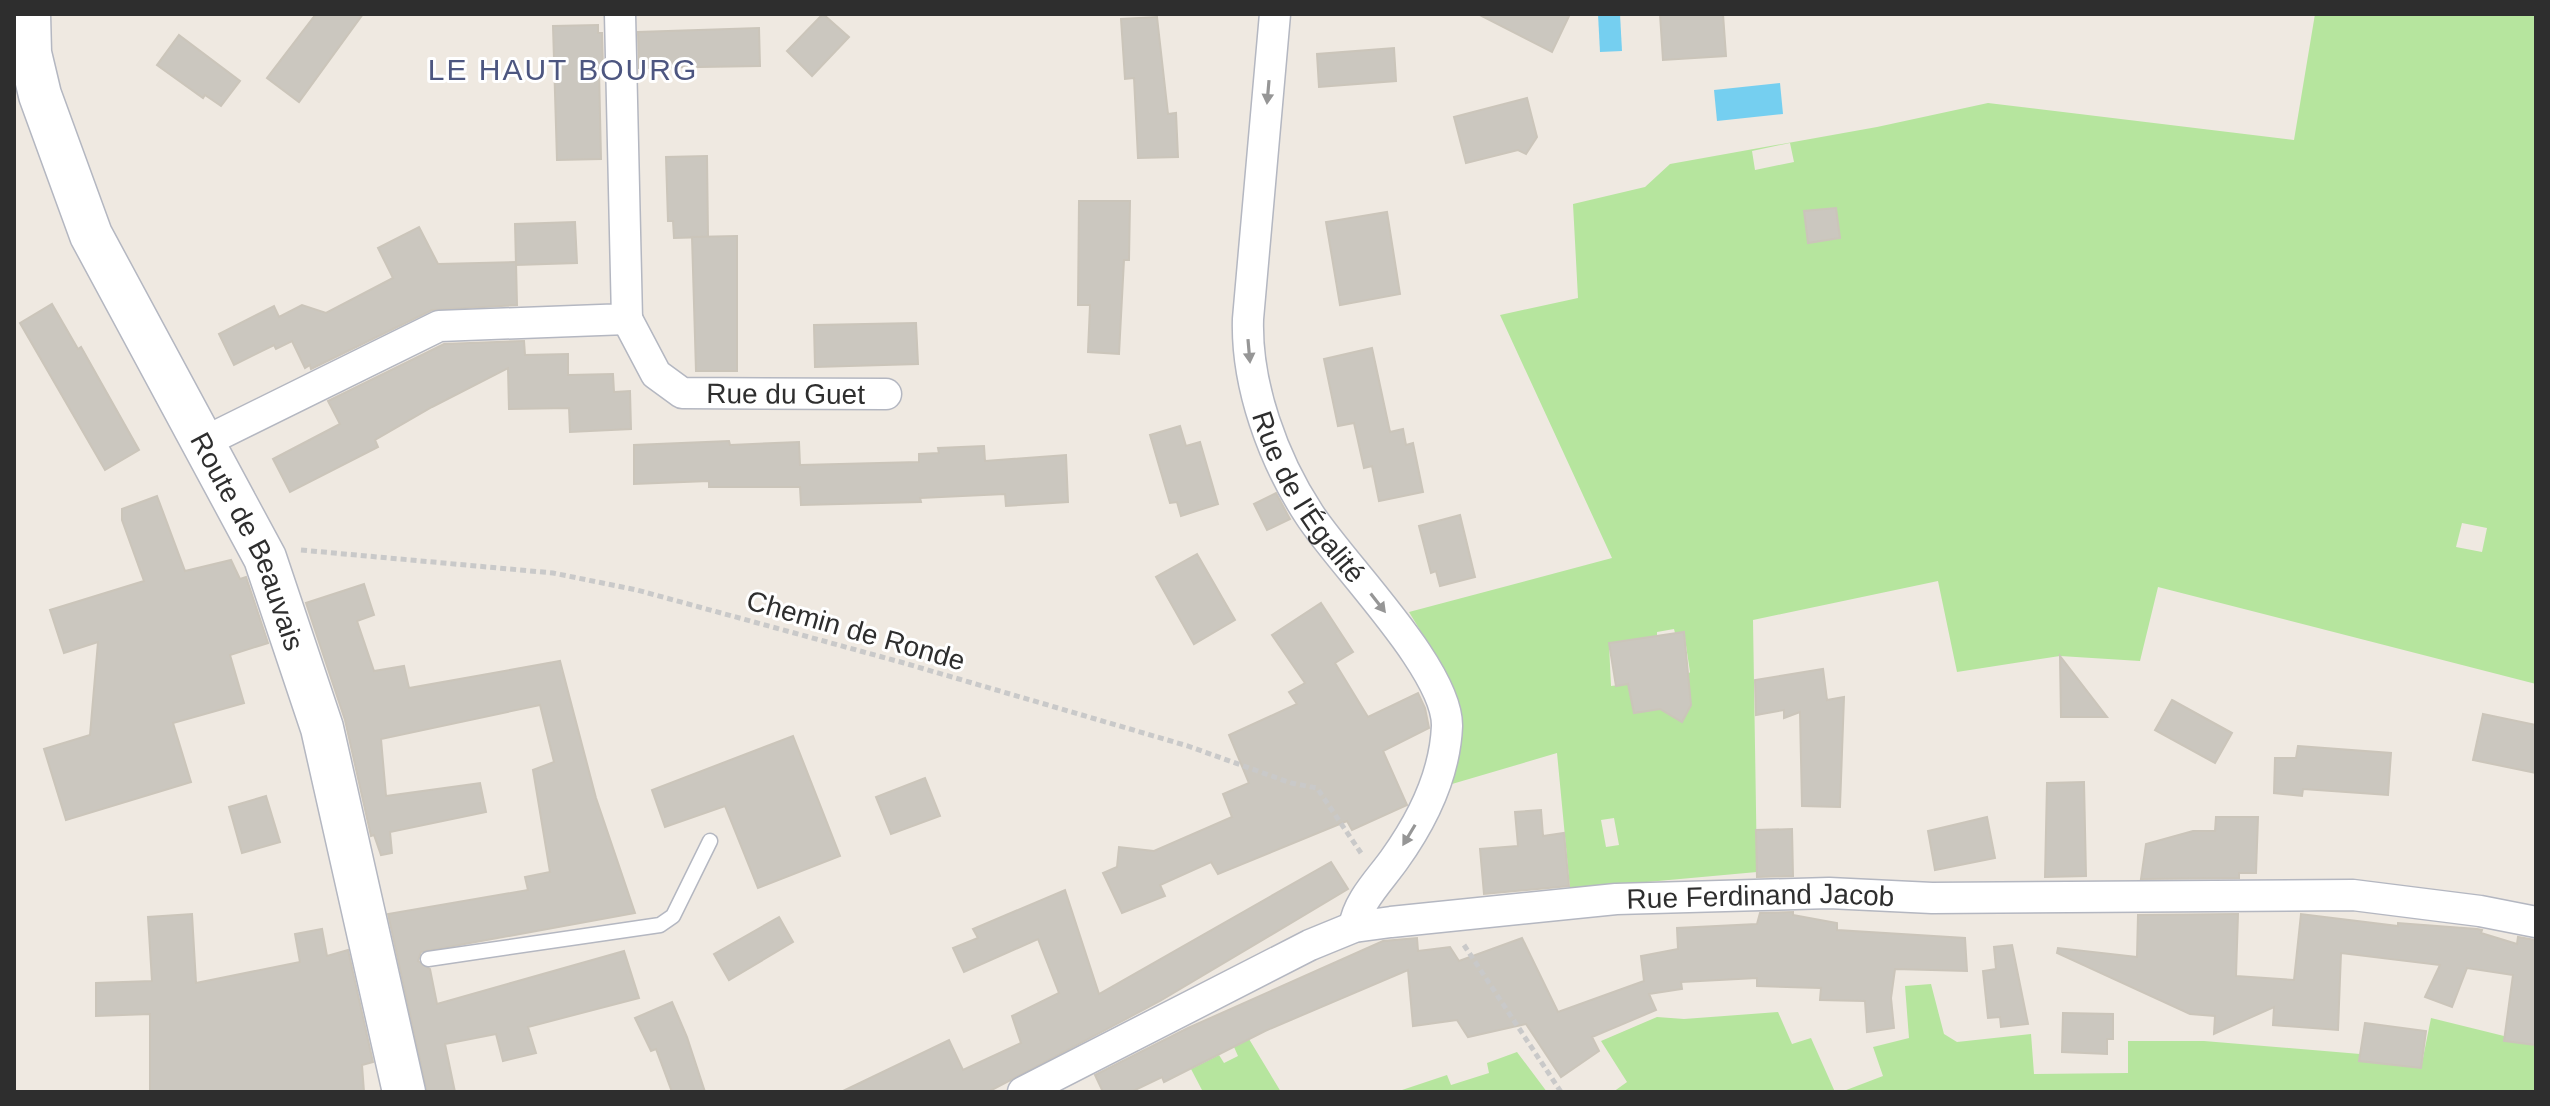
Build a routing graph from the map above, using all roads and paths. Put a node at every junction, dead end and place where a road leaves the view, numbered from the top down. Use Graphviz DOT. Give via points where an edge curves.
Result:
graph roads {
  1 [pos="620,14"];
  2 [pos="1275,14"];
  3 [pos="24,20"];
  4 [pos="627,319"];
  5 [pos="886,394"];
  6 [pos="202,443"];
  7 [pos="265,558"];
  8 [pos="710,841"];
  9 [pos="1380,880"];
  10 [pos="1461,917"];
  11 [pos="2536,922"];
  12 [pos="1354,927"];
  13 [pos="428,959"];
  14 [pos="404,1092"];
  15 [pos="1023,1092"];
  16 [pos="1561,1092"];
  1 -- 4 [label="street"];
  2 -- 9 [label="street, Rue de l'Égalité, one-way" via="1248,319 1256,394 1307,512 1396,626 1431,680 1446,716 1434,789"];
  3 -- 6 [label="main road, Route de Beauvais" via="40,95 91,235"];
  4 -- 5 [label="street, Rue du Guet" via="656,374 682,393"];
  4 -- 6 [label="street" via="439,326"];
  6 -- 7 [label="main road, Route de Beauvais"];
  7 -- 9 [label="path, Chemin de Ronde" via="290,548 553,573 637,590 934,671 1317,788"];
  7 -- 14 [label="main road, Route de Beauvais" via="322,728 384,966"];
  8 -- 13 [label="lane" via="673,916 660,925"];
  9 -- 12 [label="street, Rue de l'Égalité" via="1361,905"];
  10 -- 11 [label="street, Rue Ferdinand Jacob" via="1689,895 2306,894 2353,895"];
  10 -- 12 [label="street, Rue Ferdinand Jacob"];
  10 -- 16 [label="path" via="1463,944"];
  12 -- 15 [label="street, Rue Ferdinand Jacob"];
}
